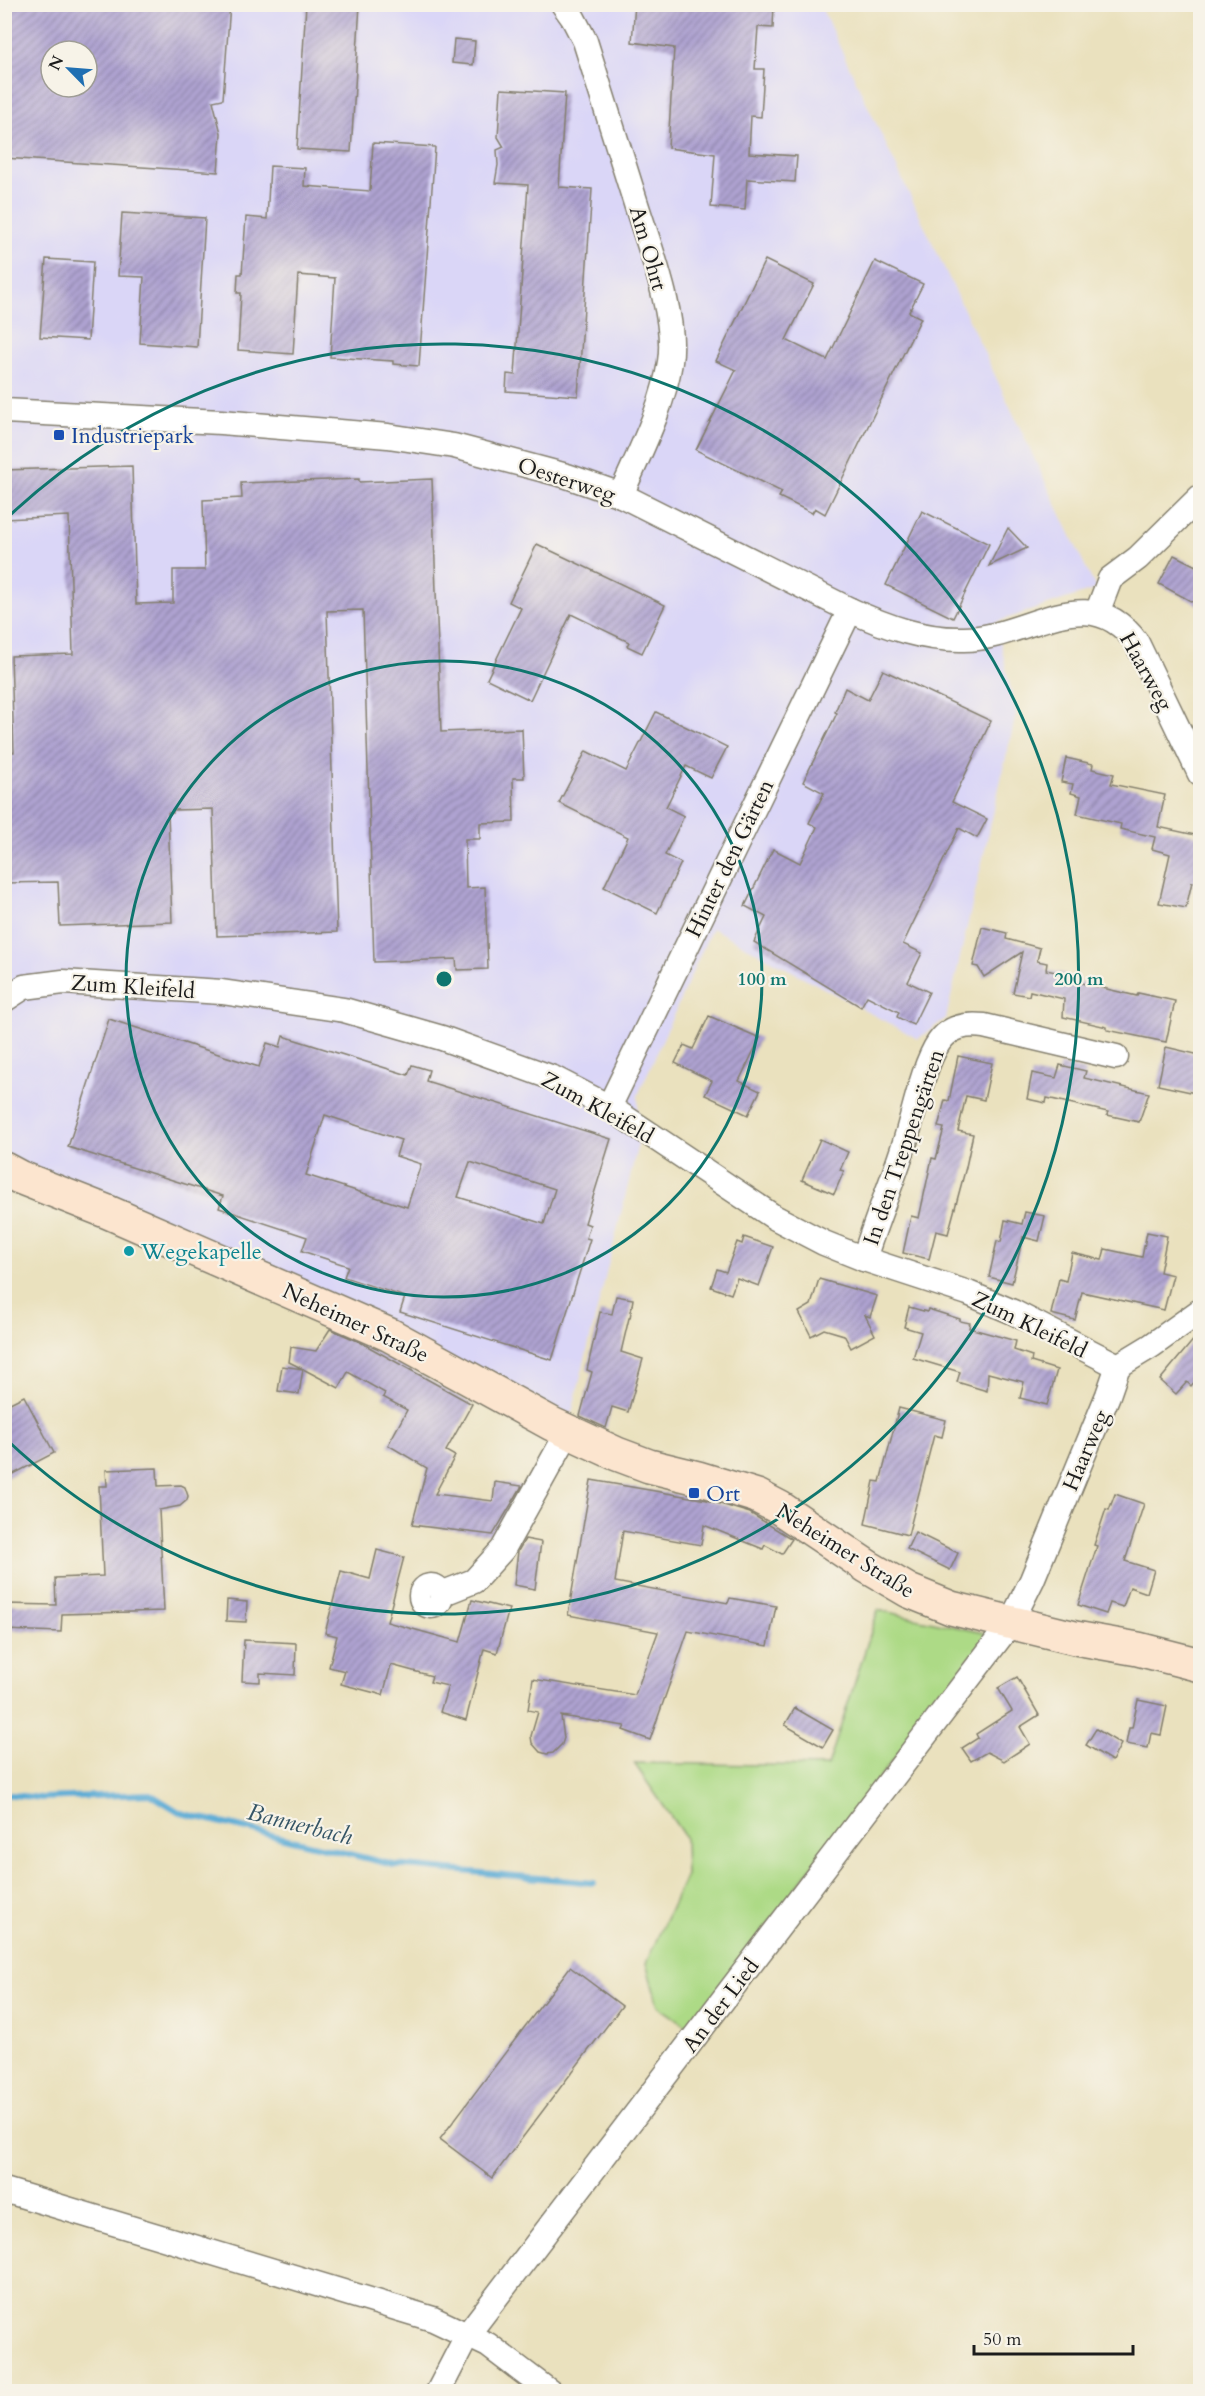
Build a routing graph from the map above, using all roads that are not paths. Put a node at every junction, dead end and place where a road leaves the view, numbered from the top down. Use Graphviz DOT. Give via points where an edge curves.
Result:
graph roads {
  1 [pos="563,4"];
  2 [pos="4,411"];
  3 [pos="621,495"];
  4 [pos="1200,497"];
  5 [pos="850,610"];
  6 [pos="1097,613"];
  7 [pos="1199,769"];
  8 [pos="4,1000"];
  9 [pos="1116,1057"];
  10 [pos="609,1107"];
  11 [pos="4,1169"];
  12 [pos="864,1259"];
  13 [pos="1200,1311"];
  14 [pos="1118,1366"];
  15 [pos="568,1432"];
  16 [pos="441,1594"];
  17 [pos="1010,1624"];
  18 [pos="1200,1665"];
  19 [pos="4,2190"];
  20 [pos="468,2334"];
  21 [pos="438,2391"];
  22 [pos="550,2391"];
  1 -- 3 [label="street, Am Ohrt" via="585,41 649,244 671,336 664,387"];
  2 -- 3 [label="street, Oesterweg" via="221,422 388,436 465,449"];
  3 -- 5 [label="street, Oesterweg"];
  4 -- 6 [label="street" via="1138,558 1110,579"];
  5 -- 6 [label="street, Oesterweg" via="908,633 967,640 999,635 1077,611"];
  5 -- 10 [label="street, Hinter den Gärten"];
  6 -- 7 [label="street, Haarweg" via="1126,628 1137,643"];
  8 -- 10 [label="street, Zum Kleifeld" via="24,987 63,982 222,992 344,1010 442,1038 553,1078"];
  9 -- 12 [label="street, In den Treppengärten" via="971,1024 946,1034 930,1061"];
  10 -- 12 [label="street, Zum Kleifeld" via="774,1217"];
  11 -- 15 [label="main road, Neheimer Straße" via="390,1335"];
  12 -- 14 [label="street, Zum Kleifeld" via="968,1293"];
  13 -- 14 [label="street"];
  14 -- 17 [label="street, Haarweg" via="1032,1580"];
  15 -- 16 [label="street" via="503,1549 474,1581"];
  15 -- 17 [label="main road, Neheimer Straße" via="649,1466 757,1496 909,1591 951,1608"];
  17 -- 18 [label="main road, Neheimer Straße"];
  17 -- 20 [label="street, An der Lied"];
  19 -- 20 [label="street" via="434,2319"];
  20 -- 21 [label="street, An der Lied"];
  20 -- 22 [label="street"];
}
